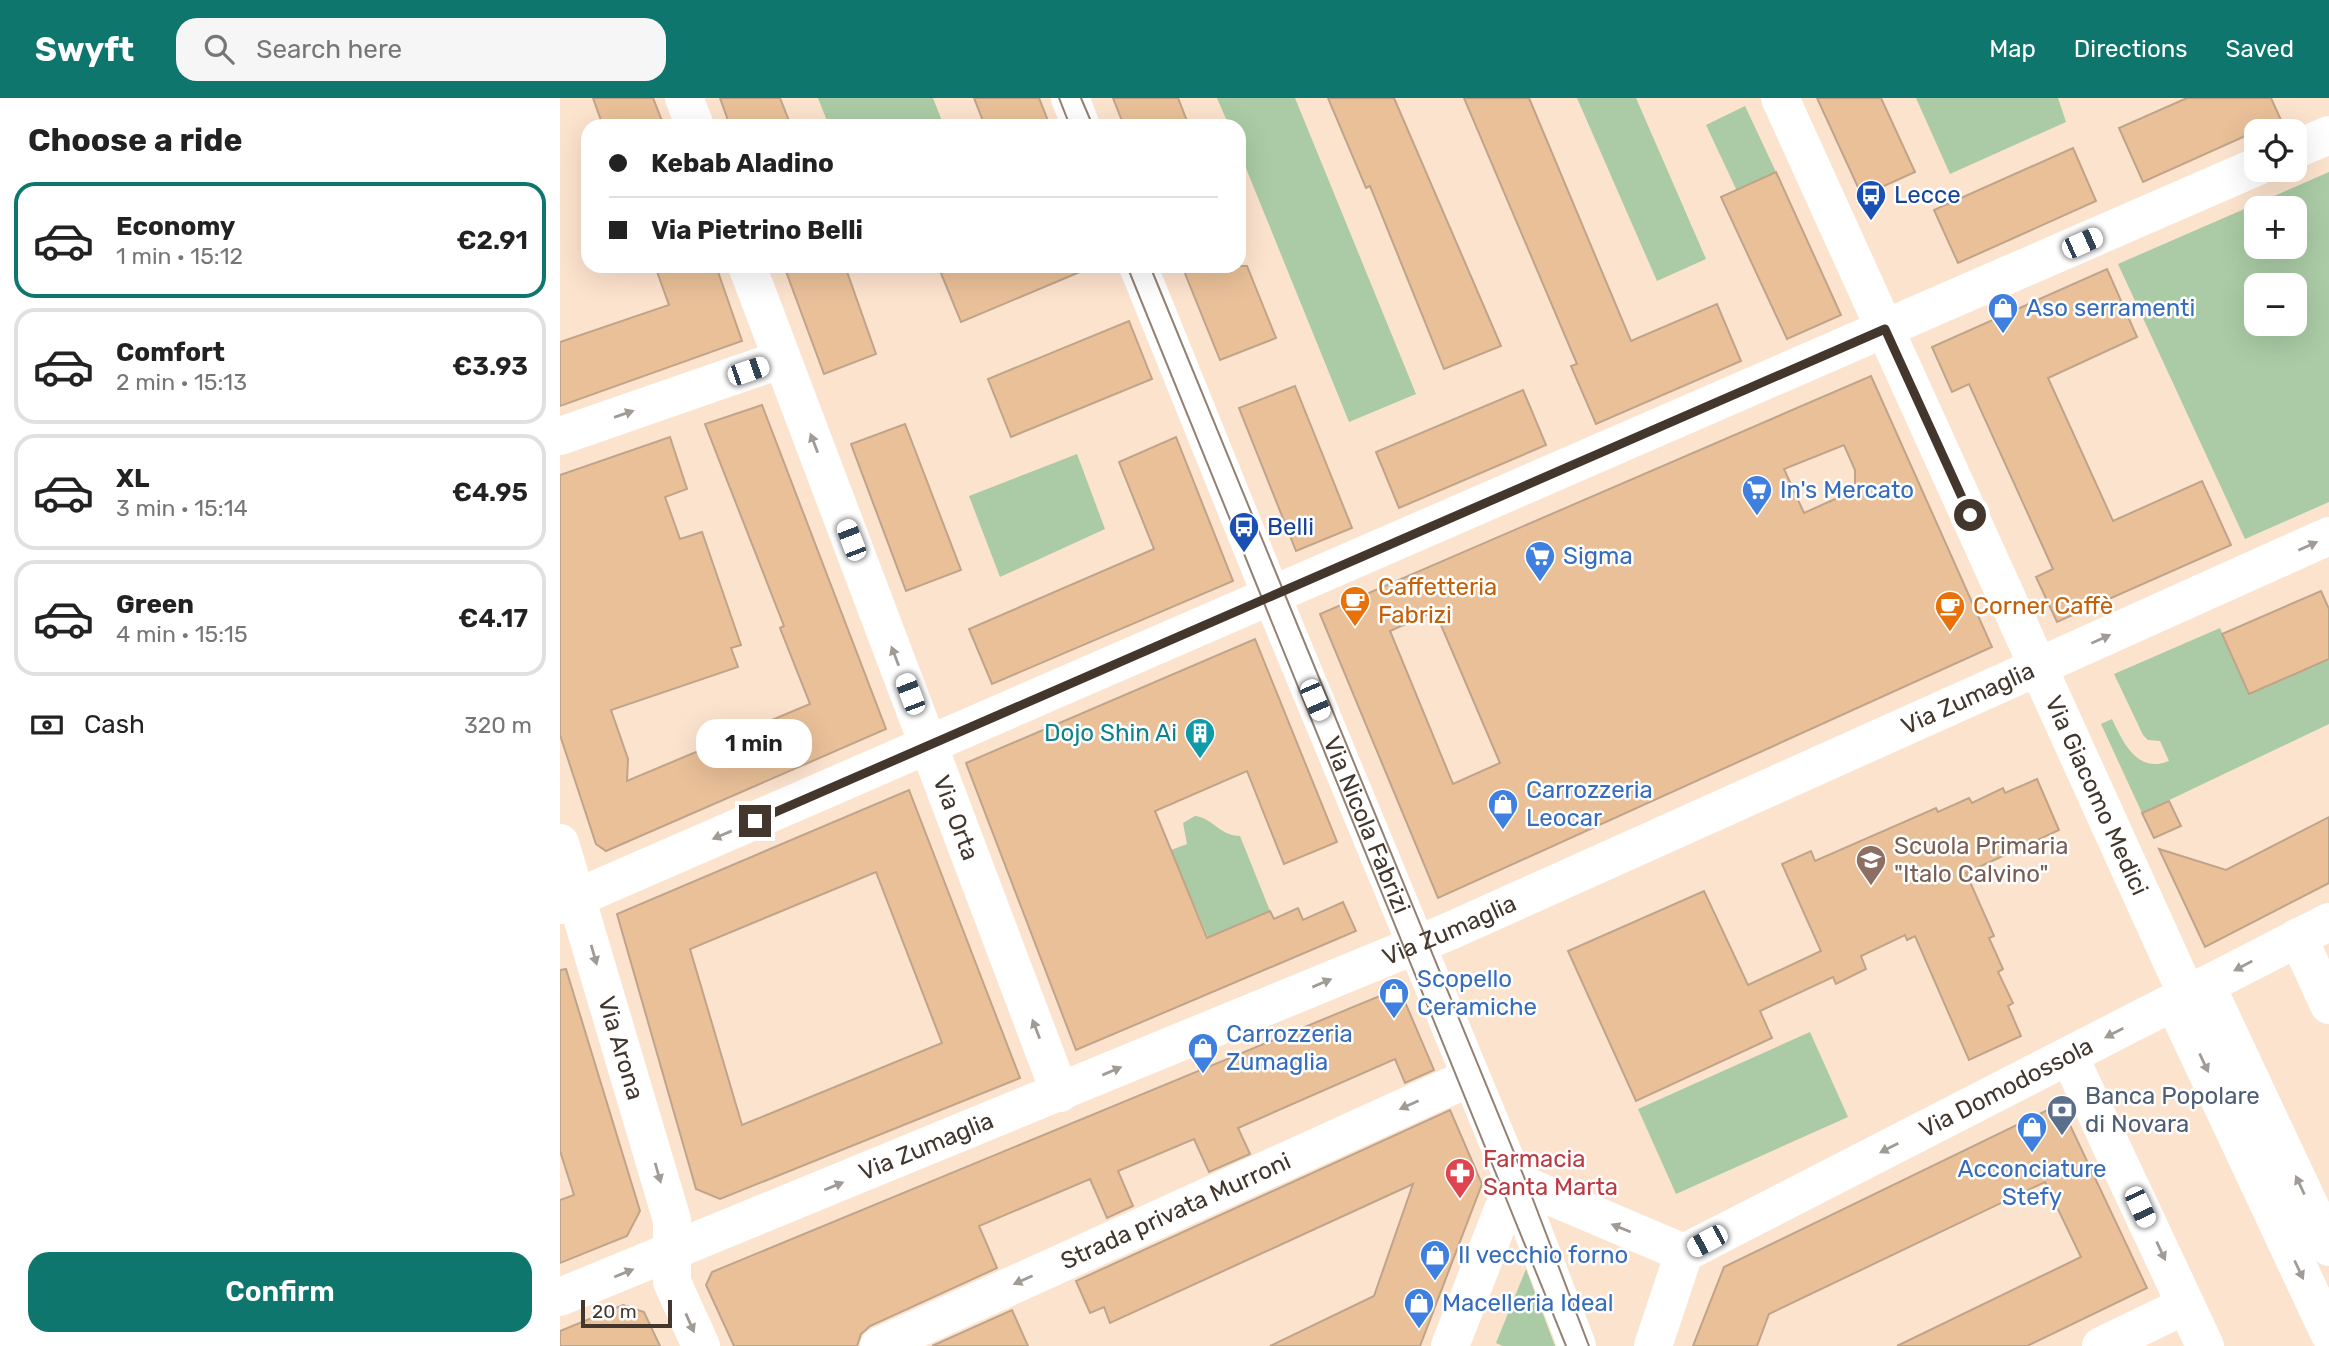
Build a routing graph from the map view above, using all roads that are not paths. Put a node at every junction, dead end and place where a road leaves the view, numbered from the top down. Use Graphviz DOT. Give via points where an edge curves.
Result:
graph roads {
  1 [pos="684,98"];
  2 [pos="1070,98"];
  3 [pos="1780,98"];
  4 [pos="692,119"];
  5 [pos="1079,119"];
  6 [pos="2329,135"];
  7 [pos="2307,144"];
  8 [pos="2244,172"];
  9 [pos="750,273"];
  10 [pos="1141,273"];
  11 [pos="1885,329"];
  12 [pos="782,359"];
  13 [pos="560,436"];
  14 [pos="2329,536"];
  15 [pos="1272,597"];
  16 [pos="2038,667"];
  17 [pos="929,745"];
  18 [pos="560,842"];
  19 [pos="569,901"];
  20 [pos="2314,929"];
  21 [pos="1416,945"];
  22 [pos="2189,994"];
  23 [pos="2329,1004"];
  24 [pos="2070,1056"];
  25 [pos="1471,1077"];
  26 [pos="1060,1093"];
  27 [pos="1514,1181"];
  28 [pos="2329,1247"];
  29 [pos="672,1253"];
  30 [pos="1684,1253"];
  31 [pos="560,1297"];
  32 [pos="2186,1305"];
  33 [pos="2329,1334"];
  34 [pos="701,1346"];
  35 [pos="878,1346"];
  36 [pos="1450,1346"];
  37 [pos="1577,1346"];
  38 [pos="1653,1346"];
  39 [pos="2101,1346"];
  40 [pos="2205,1346"];
  1 -- 4 [label="street"];
  2 -- 5 [label="street"];
  3 -- 11 [label="street, Via Giacomo Medici"];
  6 -- 7 [label="street"];
  8 -- 11 [label="street"];
  9 -- 12 [label="street, Via Orta"];
  10 -- 15 [label="street, Via Nicola Fabrizi"];
  11 -- 15 [label="street"];
  11 -- 16 [label="street, Via Giacomo Medici"];
  13 -- 12 [label="street, one-way"];
  17 -- 12 [label="street, Via Orta, one-way"];
  16 -- 14 [label="street, Via Zumaglia, one-way"];
  15 -- 17 [label="street"];
  15 -- 21 [label="street, Via Nicola Fabrizi"];
  16 -- 21 [label="street, Via Zumaglia"];
  16 -- 22 [label="street, Via Giacomo Medici"];
  17 -- 19 [label="street, one-way"];
  26 -- 17 [label="street, Via Orta, one-way"];
  18 -- 19 [label="street, Via Arona"];
  19 -- 29 [label="street, Via Arona, one-way" via="672,1220"];
  20 -- 22 [label="street, Via Domodossola, one-way"];
  20 -- 23 [label="street"];
  21 -- 25 [label="street, Via Nicola Fabrizi"];
  26 -- 21 [label="street, Via Zumaglia, one-way"];
  22 -- 24 [label="street, Via Domodossola, one-way"];
  28 -- 22 [label="street, Via Giacomo Medici, one-way"];
  22 -- 33 [label="street, Via Giacomo Medici, one-way"];
  24 -- 30 [label="street, Via Domodossola, one-way"];
  24 -- 32 [label="street, one-way"];
  25 -- 27 [label="street, Via Nicola Fabrizi"];
  25 -- 35 [label="street, Strada privata Murroni, one-way"];
  29 -- 26 [label="street, Via Zumaglia, one-way"];
  30 -- 27 [label="street, one-way"];
  27 -- 36 [label="street"];
  27 -- 37 [label="street, Via Nicola Fabrizi"];
  31 -- 29 [label="street, Via Zumaglia, one-way"];
  29 -- 34 [label="street, Via Arona, one-way" via="672,1282"];
  30 -- 38 [label="street"];
  32 -- 39 [label="street"];
  32 -- 40 [label="street"];
}
